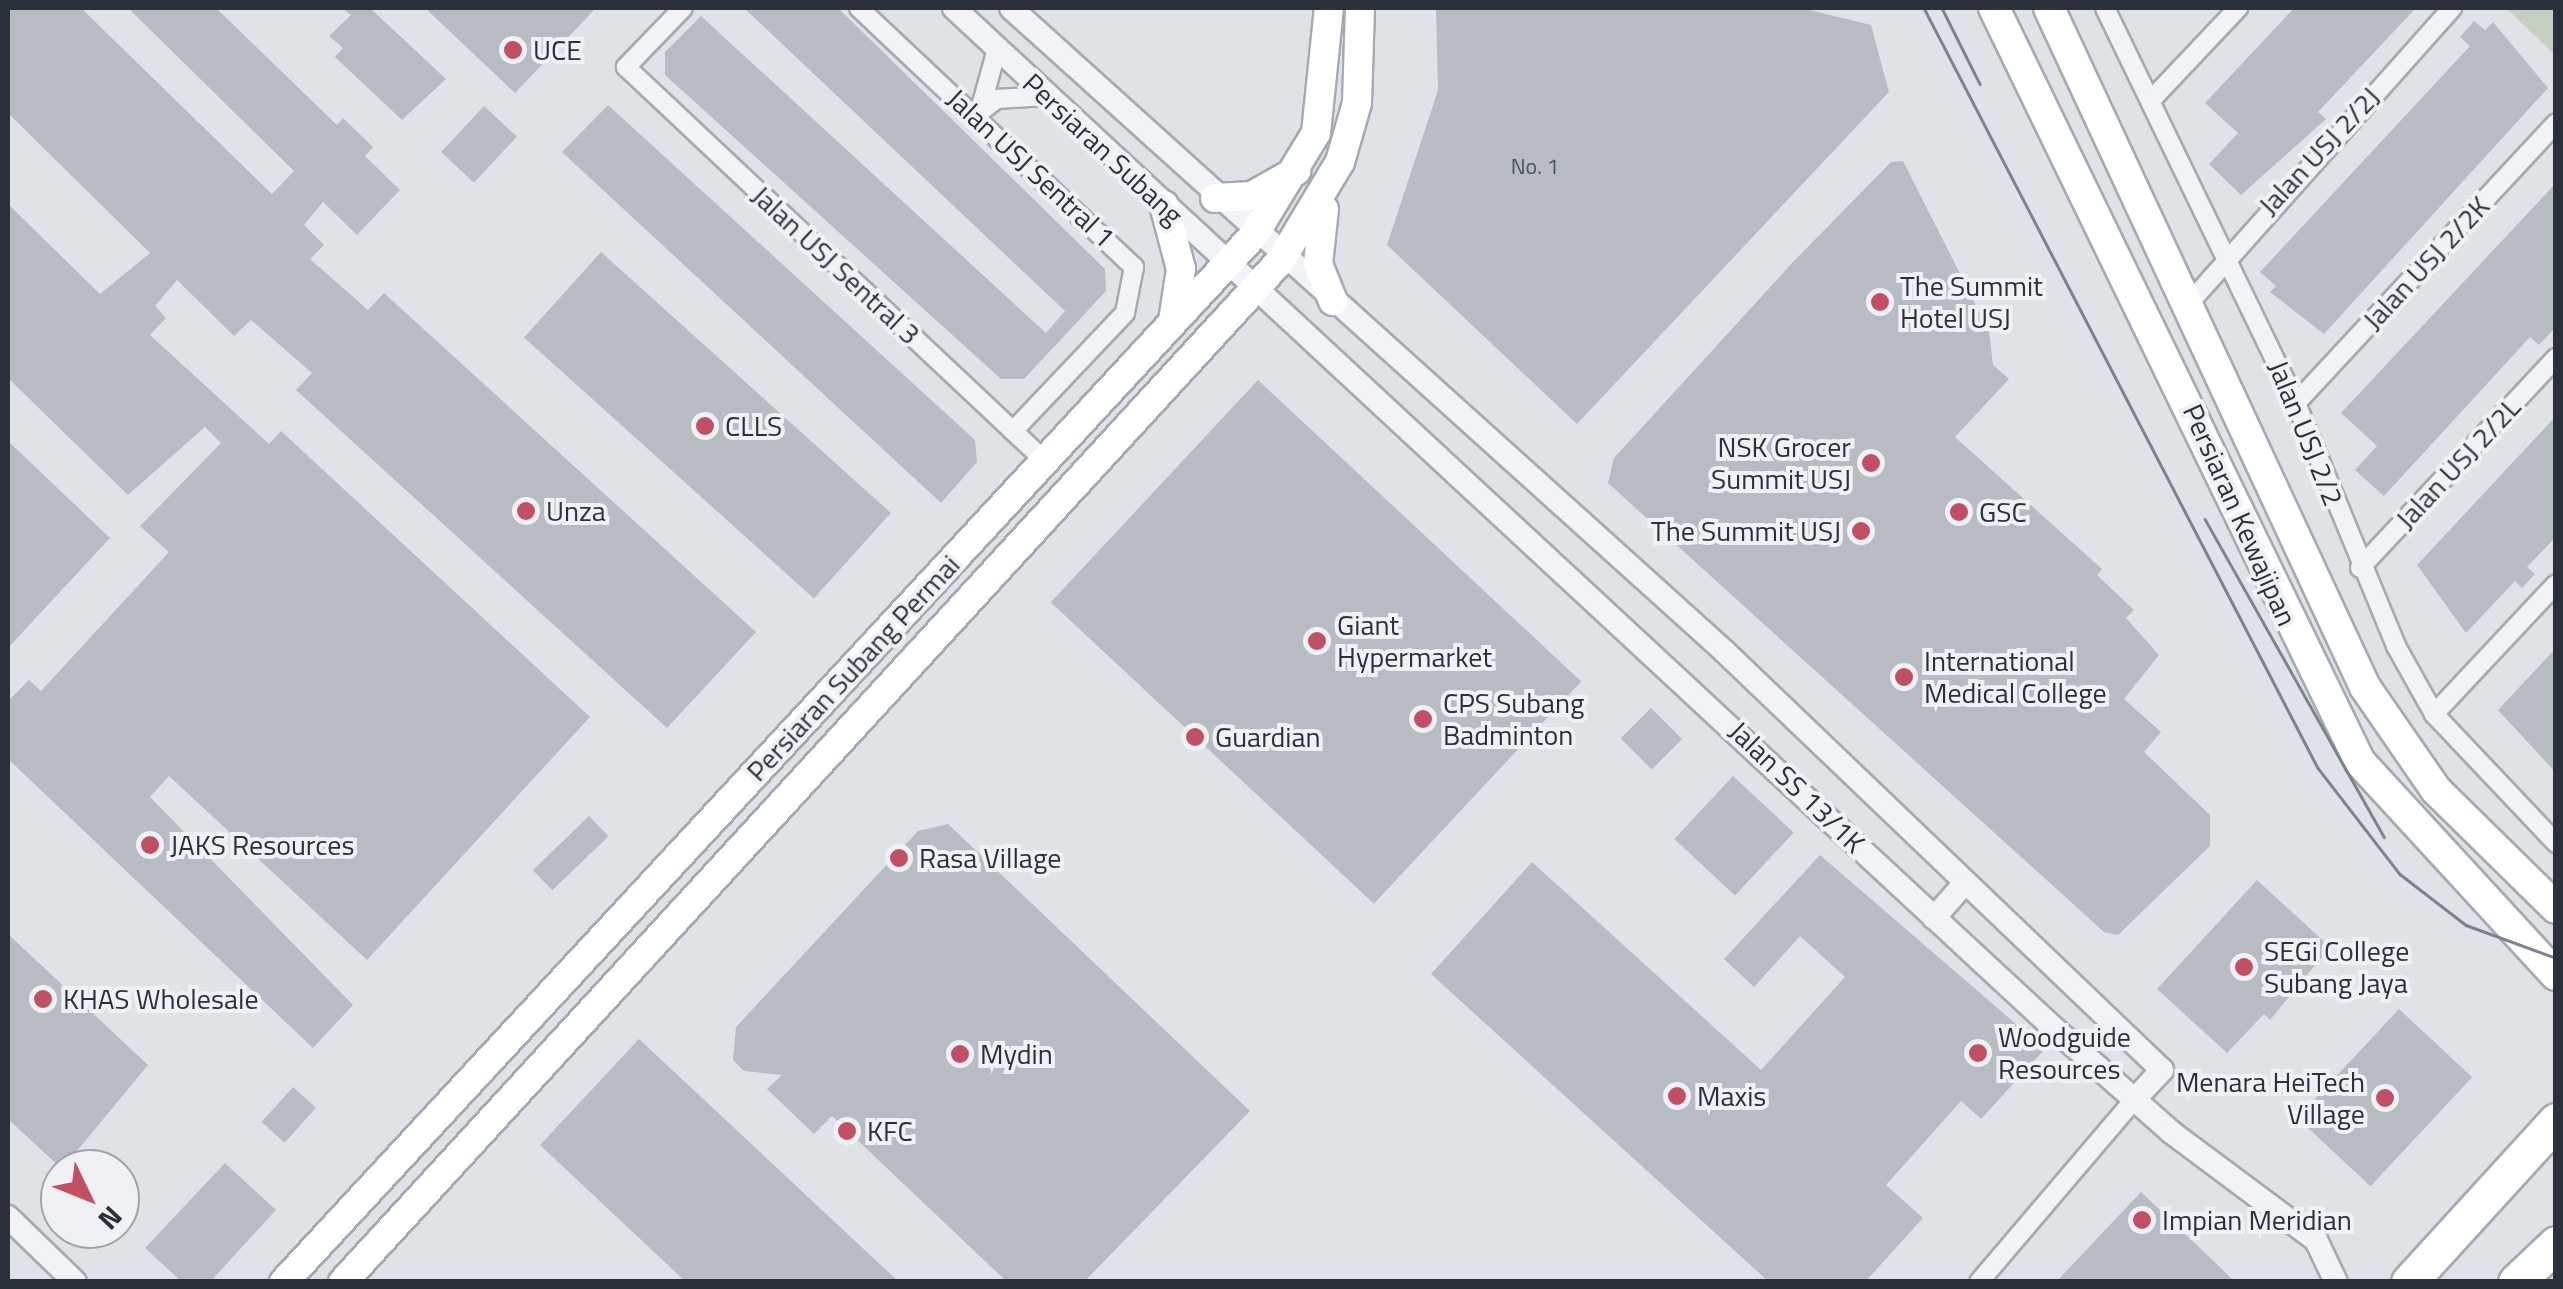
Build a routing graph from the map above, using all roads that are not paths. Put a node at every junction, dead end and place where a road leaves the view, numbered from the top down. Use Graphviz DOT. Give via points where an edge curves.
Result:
graph roads {
  1 [pos="683,8"];
  2 [pos="859,8"];
  3 [pos="954,8"];
  4 [pos="1010,8"];
  5 [pos="1328,8"];
  6 [pos="1360,8"];
  7 [pos="1994,8"];
  8 [pos="2049,8"];
  9 [pos="2105,8"];
  10 [pos="2238,8"];
  11 [pos="2452,8"];
  12 [pos="997,50"];
  13 [pos="1046,96"];
  14 [pos="2153,98"];
  15 [pos="976,116"];
  16 [pos="2556,123"];
  17 [pos="1303,165"];
  18 [pos="1330,188"];
  19 [pos="1214,198"];
  20 [pos="1164,206"];
  21 [pos="1254,235"];
  22 [pos="2226,252"];
  23 [pos="1282,260"];
  24 [pos="1227,265"];
  25 [pos="1254,288"];
  26 [pos="2192,300"];
  27 [pos="1333,301"];
  28 [pos="1167,331"];
  29 [pos="2556,358"];
  30 [pos="2296,403"];
  31 [pos="1013,431"];
  32 [pos="1046,462"];
  33 [pos="2360,568"];
  34 [pos="2556,584"];
  35 [pos="2434,714"];
  36 [pos="2551,831"];
  37 [pos="1964,884"];
  38 [pos="2556,908"];
  39 [pos="1934,918"];
  40 [pos="2556,976"];
  41 [pos="2134,1100"];
  42 [pos="2556,1120"];
  43 [pos="9,1222"];
  44 [pos="2556,1244"];
  45 [pos="74,1282"];
  46 [pos="284,1282"];
  47 [pos="343,1282"];
  48 [pos="1979,1282"];
  49 [pos="2336,1282"];
  50 [pos="2408,1282"];
  51 [pos="2516,1282"];
  1 -- 31 [label="street, Jalan USJ Sentral 3" via="626,68"];
  2 -- 15 [label="street, Jalan USJ Sentral 1"];
  3 -- 12 [label="street, Persiaran Subang"];
  4 -- 19 [label="street, Persiaran Subang"];
  5 -- 17 [label="main road, Persiaran Subang Permai" via="1324,105"];
  6 -- 18 [label="main road, Persiaran Subang Permai" via="1356,103"];
  7 -- 40 [label="main road, Persiaran Kewajipan" via="2360,762"];
  8 -- 26 [label="main road, Persiaran Kewajipan"];
  9 -- 14 [label="street, Jalan USJ 2/2"];
  10 -- 14 [label="street"];
  11 -- 22 [label="street, Jalan USJ 2/2J"];
  12 -- 13 [label="street, Persiaran Subang"];
  12 -- 15 [label="street"];
  13 -- 15 [label="street" via="998,98"];
  13 -- 20 [label="street, Persiaran Subang"];
  14 -- 22 [label="street, Jalan USJ 2/2"];
  15 -- 31 [label="street, Jalan USJ Sentral 1" via="1123,254 1137,279 1124,312"];
  16 -- 30 [label="street, Jalan USJ 2/2K"];
  17 -- 19 [label="main road" via="1252,196"];
  17 -- 21 [label="main road, Persiaran Subang Permai"];
  18 -- 23 [label="main road, Persiaran Subang Permai"];
  18 -- 27 [label="main road" via="1318,264"];
  19 -- 21 [label="street, Persiaran Subang"];
  20 -- 24 [label="street, Persiaran Subang"];
  20 -- 28 [label="main road" via="1182,292"];
  21 -- 23 [label="street, Persiaran Subang"];
  21 -- 24 [label="main road, Persiaran Subang Permai"];
  22 -- 26 [label="street, Jalan USJ 2/2J"];
  22 -- 30 [label="street, Jalan USJ 2/2"];
  23 -- 25 [label="main road, Persiaran Subang Permai"];
  23 -- 27 [label="street, Jalan SS 13/1K"];
  24 -- 25 [label="street, Persiaran Subang"];
  24 -- 28 [label="main road, Persiaran Subang Permai"];
  25 -- 39 [label="street, Jalan SS 13/1K"];
  25 -- 47 [label="main road, Persiaran Subang Permai"];
  26 -- 38 [label="main road, Persiaran Kewajipan" via="2365,687 2436,790"];
  27 -- 37 [label="street, Jalan SS 13/1K" via="1724,651"];
  28 -- 32 [label="main road, Persiaran Subang Permai"];
  29 -- 33 [label="street, Jalan USJ 2/2L"];
  30 -- 33 [label="street, Jalan USJ 2/2"];
  31 -- 32 [label="street, Jalan USJ Sentral 3"];
  32 -- 46 [label="main road, Persiaran Subang Permai"];
  33 -- 35 [label="street, Jalan USJ 2/2"];
  34 -- 35 [label="street"];
  35 -- 36 [label="street, Jalan USJ 2/2"];
  37 -- 39 [label="street"];
  37 -- 41 [label="street, Jalan SS 13/1K" via="2162,1070"];
  39 -- 41 [label="street, Jalan SS 13/1K"];
  41 -- 48 [label="street"];
  41 -- 49 [label="street, Jalan SS 13/1K" via="2316,1240"];
  42 -- 50 [label="highway"];
  43 -- 45 [label="street"];
  44 -- 51 [label="highway"];
}
